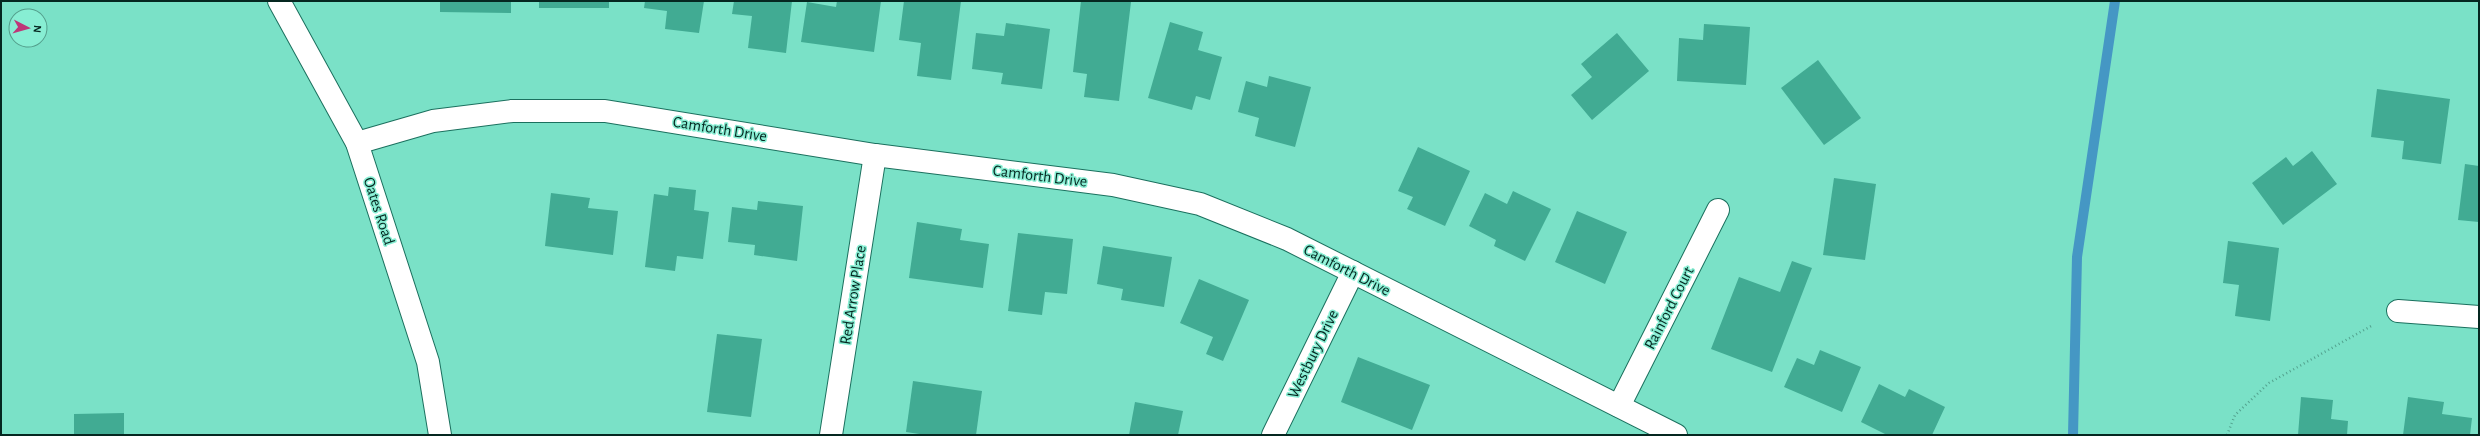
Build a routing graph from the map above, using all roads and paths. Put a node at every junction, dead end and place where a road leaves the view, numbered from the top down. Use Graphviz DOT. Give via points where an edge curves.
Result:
graph roads {
  1 [pos="279,1"];
  2 [pos="357,143"];
  3 [pos="875,155"];
  4 [pos="1718,210"];
  5 [pos="1353,272"];
  6 [pos="2398,311"];
  7 [pos="2479,317"];
  8 [pos="1619,406"];
  9 [pos="440,435"];
  10 [pos="831,435"];
  11 [pos="1273,435"];
  12 [pos="1676,435"];
  13 [pos="2227,435"];
  1 -- 2 [label="street, Oates Road"];
  2 -- 3 [label="street, Camforth Drive" via="433,121 512,111 605,111"];
  2 -- 9 [label="street, Oates Road" via="428,362"];
  3 -- 5 [label="street, Camforth Drive" via="1113,186 1200,204 1287,239"];
  3 -- 10 [label="street, Red Arrow Place"];
  4 -- 8 [label="street, Rainford Court"];
  5 -- 8 [label="street, Camforth Drive"];
  5 -- 11 [label="street, Westbury Drive"];
  6 -- 7 [label="street"];
  6 -- 13 [label="path" via="2268,383 2235,415"];
  8 -- 12 [label="street, Camforth Drive"];
}
